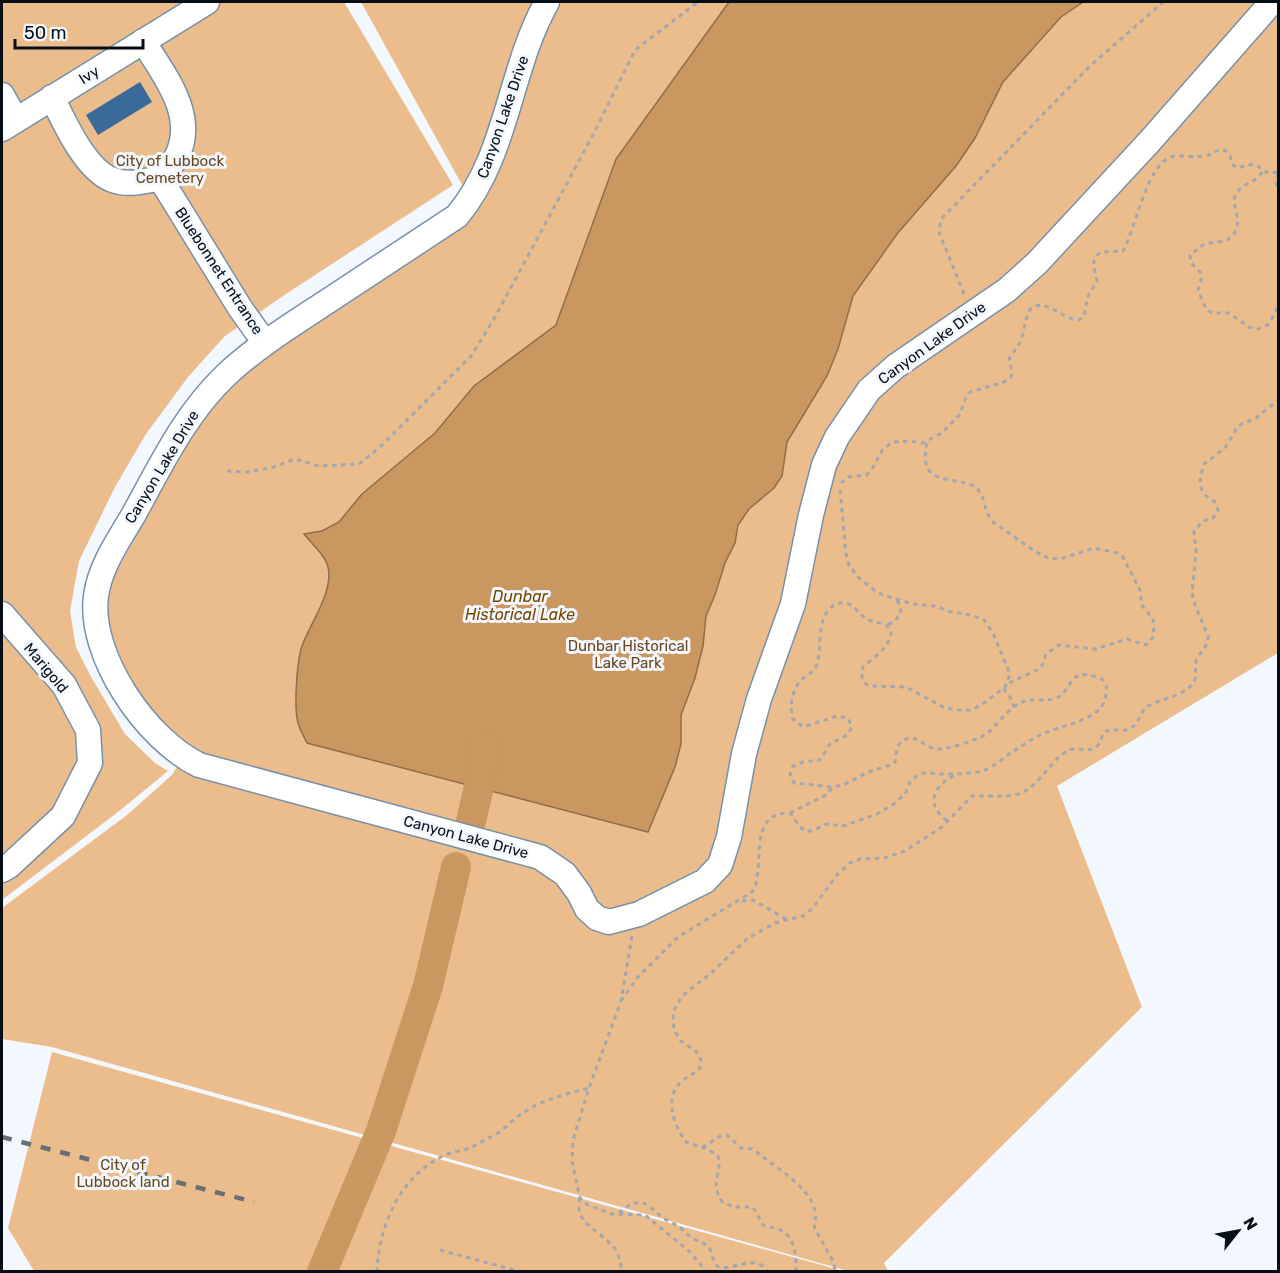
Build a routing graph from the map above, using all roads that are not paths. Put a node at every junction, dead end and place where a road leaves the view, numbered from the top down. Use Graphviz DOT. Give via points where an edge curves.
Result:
graph roads {
  1 [pos="207,2"];
  2 [pos="547,2"];
  3 [pos="1272,2"];
  4 [pos="143,41"];
  5 [pos="2,95"];
  6 [pos="52,97"];
  7 [pos="9,124"];
  8 [pos="160,178"];
  9 [pos="265,342"];
  10 [pos="2,614"];
  11 [pos="2,870"];
  1 -- 4 [label="street, Ivy"];
  2 -- 9 [label="street, Canyon Lake Drive" via="519,68 495,148 467,204 457,216"];
  3 -- 9 [label="street, Canyon Lake Drive" via="1063,237 1007,290 896,366 869,390 837,436 824,465 793,604 759,699 720,865 705,881 639,914 609,922 597,918 565,874 540,857 200,765 187,759 143,719 114,673 100,640 96,598 105,566 181,429 203,399"];
  4 -- 6 [label="street, Ivy"];
  4 -- 8 [label="street" via="181,108 184,134 177,157"];
  5 -- 7 [label="street"];
  6 -- 7 [label="street, Ivy"];
  6 -- 8 [label="street" via="86,157 112,180 135,183"];
  8 -- 9 [label="street, Bluebonnet Entrance"];
  10 -- 11 [label="street, Marigold" via="64,686 88,730 90,763 63,816"];
}
